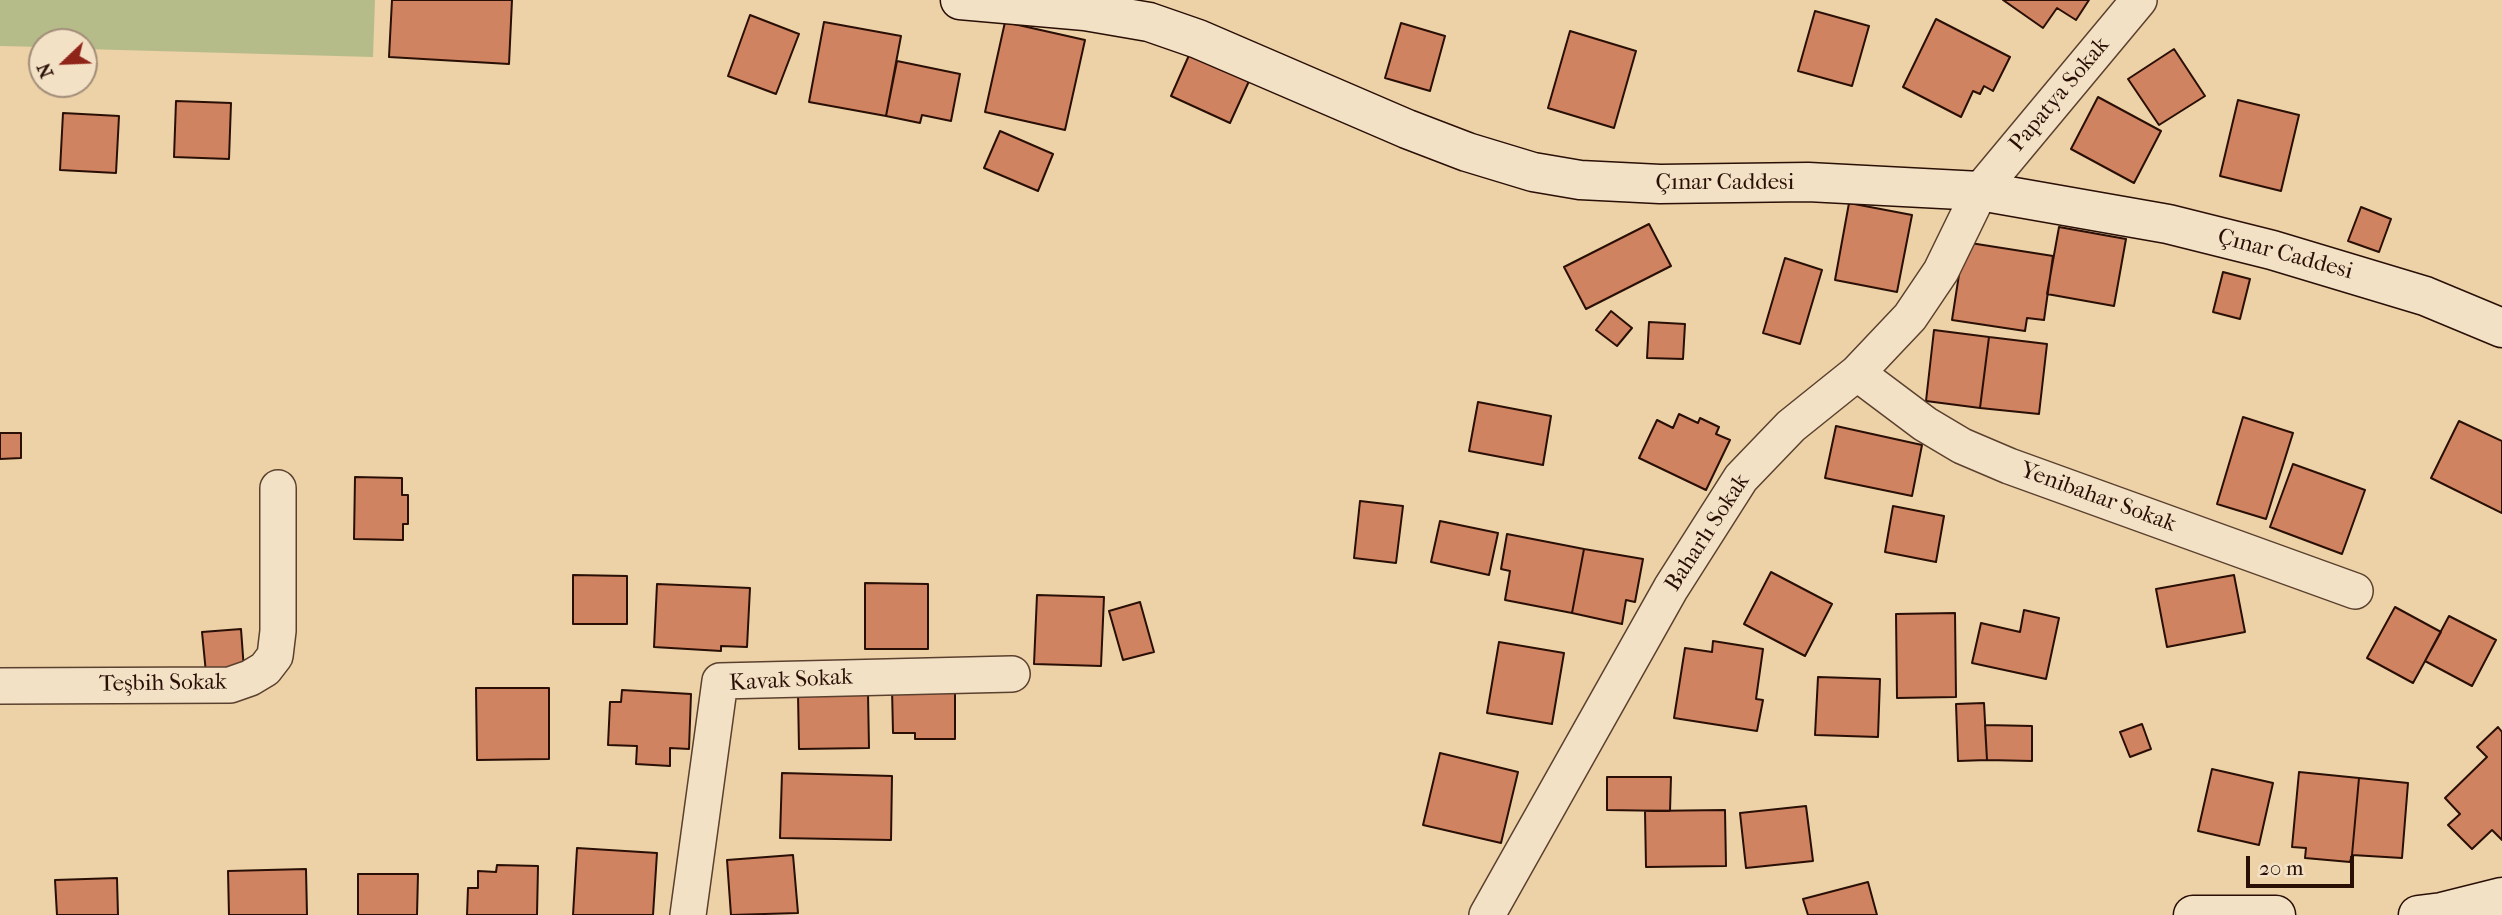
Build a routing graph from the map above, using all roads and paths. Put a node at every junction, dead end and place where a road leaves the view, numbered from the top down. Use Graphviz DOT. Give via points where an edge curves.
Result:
graph roads {
  1 [pos="960,0"];
  2 [pos="2139,0"];
  3 [pos="1980,191"];
  4 [pos="2502,328"];
  5 [pos="1857,373"];
  6 [pos="278,488"];
  7 [pos="2355,591"];
  8 [pos="1012,674"];
  9 [pos="0,687"];
  10 [pos="2502,897"];
  11 [pos="688,915"];
  12 [pos="1487,915"];
  13 [pos="2205,915"];
  14 [pos="2276,915"];
  15 [pos="2418,915"];
  1 -- 3 [label="street, Çınar Caddesi" via="1096,12 1149,22 1407,129 1532,172 1607,182 1808,182"];
  2 -- 3 [label="street, Papatya Sokak"];
  3 -- 4 [label="street, Çınar Caddesi" via="2168,224 2272,250 2425,296"];
  3 -- 5 [label="street, Baharlı Sokak" via="1931,289"];
  5 -- 7 [label="street, Yenibahar Sokak" via="1962,446"];
  5 -- 12 [label="street, Baharlı Sokak" via="1791,426 1741,478 1721,507"];
  6 -- 9 [label="street, Teşbih Sokak" via="278,631 275,656 265,669 230,685"];
  8 -- 11 [label="street, Kavak Sokak" via="720,681"];
  10 -- 15 [label="street"];
  13 -- 14 [label="street"];
}
